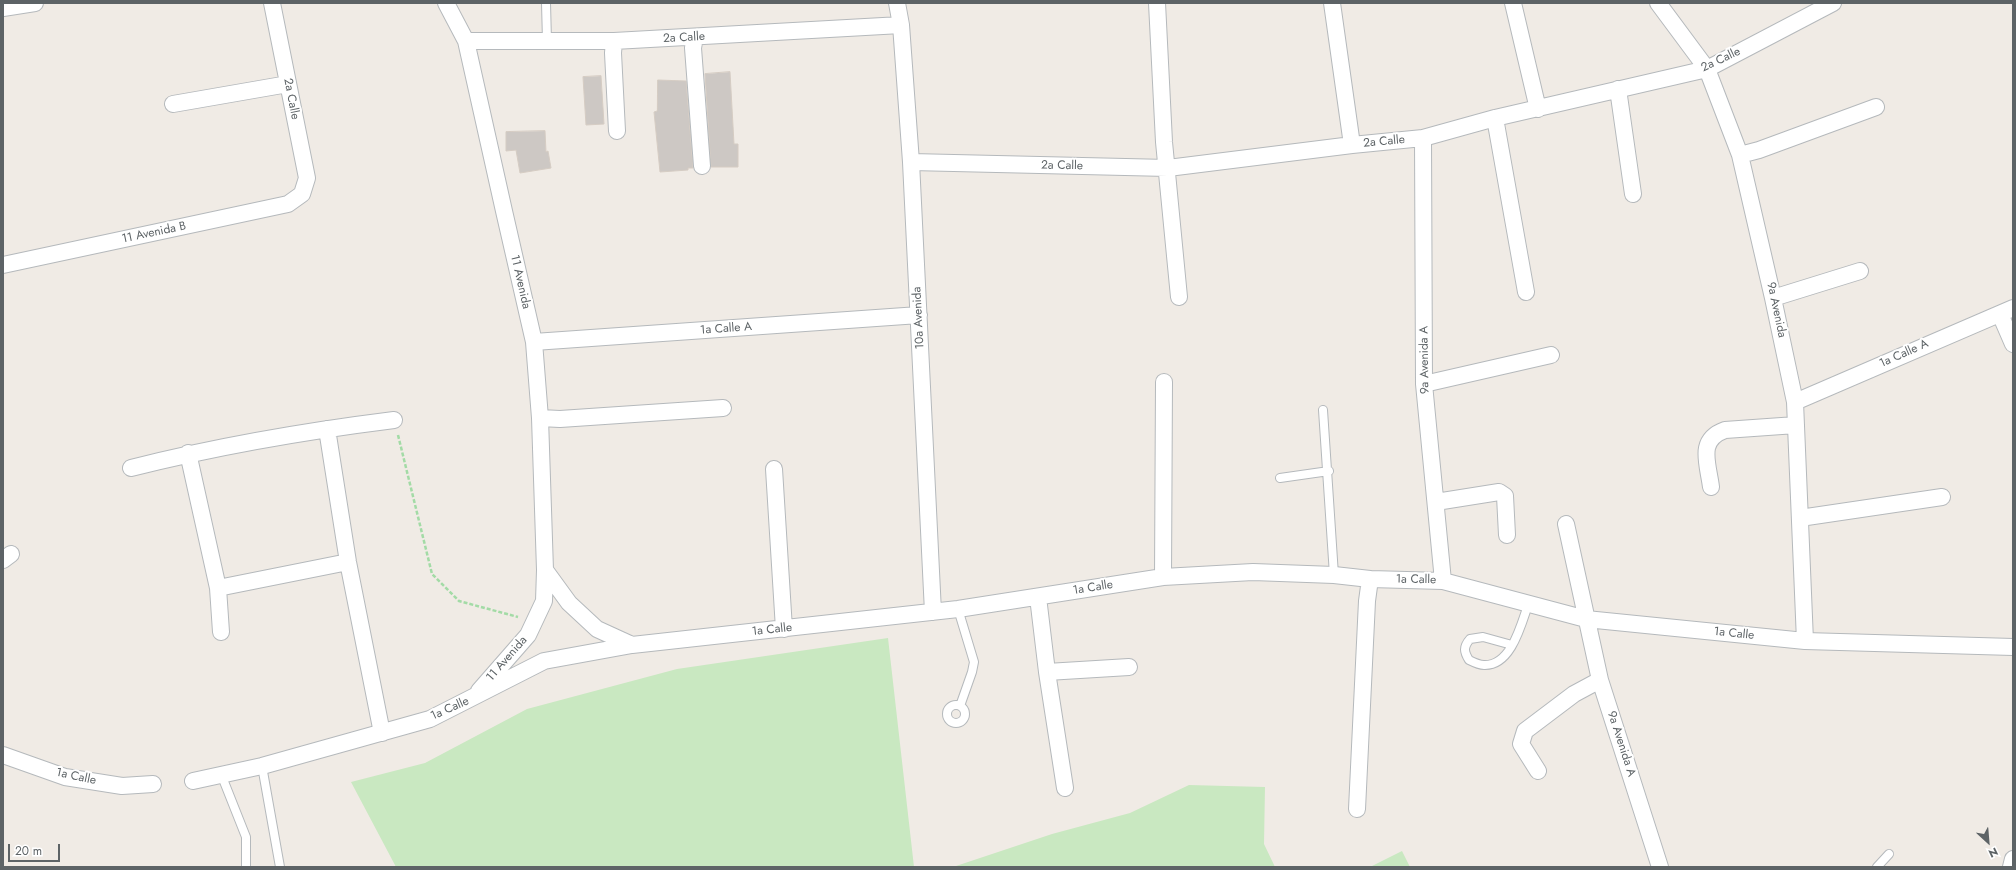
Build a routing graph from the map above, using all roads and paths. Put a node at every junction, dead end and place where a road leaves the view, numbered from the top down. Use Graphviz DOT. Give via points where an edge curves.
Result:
graph roads {
  1 [pos="35,3"];
  2 [pos="272,3"];
  3 [pos="446,3"];
  4 [pos="546,3"];
  5 [pos="897,3"];
  6 [pos="904,3"];
  7 [pos="1157,3"];
  8 [pos="1332,3"];
  9 [pos="1512,3"];
  10 [pos="1658,3"];
  11 [pos="1833,3"];
  12 [pos="3,8"];
  13 [pos="901,25"];
  14 [pos="695,37"];
  15 [pos="466,41"];
  16 [pos="547,41"];
  17 [pos="614,41"];
  18 [pos="1707,70"];
  19 [pos="288,84"];
  20 [pos="1618,89"];
  21 [pos="173,104"];
  22 [pos="1876,107"];
  23 [pos="1538,109"];
  24 [pos="1495,118"];
  25 [pos="617,131"];
  26 [pos="1423,138"];
  27 [pos="1352,145"];
  28 [pos="1740,155"];
  29 [pos="911,162"];
  30 [pos="702,166"];
  31 [pos="1168,168"];
  32 [pos="302,194"];
  33 [pos="1633,194"];
  34 [pos="3,265"];
  35 [pos="1860,271"];
  36 [pos="1526,292"];
  37 [pos="1179,297"];
  38 [pos="1773,298"];
  39 [pos="2006,311"];
  40 [pos="919,315"];
  41 [pos="534,342"];
  42 [pos="2013,344"];
  43 [pos="1551,355"];
  44 [pos="1164,382"];
  45 [pos="1424,384"];
  46 [pos="1795,402"];
  47 [pos="723,408"];
  48 [pos="1324,410"];
  49 [pos="540,418"];
  50 [pos="394,420"];
  51 [pos="1796,424"];
  52 [pos="327,428"];
  53 [pos="188,454"];
  54 [pos="131,468"];
  55 [pos="774,469"];
  56 [pos="1329,471"];
  57 [pos="1280,478"];
  58 [pos="1711,487"];
  59 [pos="1942,497"];
  60 [pos="1436,502"];
  61 [pos="1800,518"];
  62 [pos="1566,524"];
  63 [pos="1506,535"];
  64 [pos="348,562"];
  65 [pos="545,570"];
  66 [pos="1334,575"];
  67 [pos="1163,577"];
  68 [pos="1370,579"];
  69 [pos="1444,580"];
  70 [pos="218,588"];
  71 [pos="1038,597"];
  72 [pos="1528,605"];
  73 [pos="958,609"];
  74 [pos="933,612"];
  75 [pos="1586,620"];
  76 [pos="534,621"];
  77 [pos="784,629"];
  78 [pos="221,632"];
  79 [pos="1805,642"];
  80 [pos="632,645"];
  81 [pos="1512,645"];
  82 [pos="2013,647"];
  83 [pos="1129,667"];
  84 [pos="1047,672"];
  85 [pos="1600,680"];
  86 [pos="472,699"];
  87 [pos="960,706"];
  88 [pos="382,733"];
  89 [pos="3,754"];
  90 [pos="262,766"];
  91 [pos="1538,771"];
  92 [pos="221,774"];
  93 [pos="193,781"];
  94 [pos="153,784"];
  95 [pos="1065,788"];
  96 [pos="1357,809"];
  97 [pos="1889,854"];
  98 [pos="2013,861"];
  99 [pos="246,867"];
  100 [pos="280,867"];
  101 [pos="1660,867"];
  102 [pos="1877,867"];
  103 [pos="2011,867"];
  1 -- 12 [label="street"];
  2 -- 19 [label="street, 2a Calle"];
  3 -- 15 [label="street, 11 Avenida"];
  4 -- 16 [label="lane"];
  5 -- 13 [label="street, 10a Avenida"];
  6 -- 13 [label="street, 10a Avenida"];
  7 -- 31 [label="street" via="1164,142"];
  8 -- 27 [label="street"];
  9 -- 23 [label="street"];
  10 -- 18 [label="street, 9a Avenida"];
  11 -- 18 [label="street, 2a Calle"];
  13 -- 14 [label="street, 2a Calle"];
  13 -- 29 [label="street, 10a Avenida"];
  14 -- 17 [label="street, 2a Calle"];
  14 -- 30 [label="street" via="693,48"];
  15 -- 16 [label="street, 2a Calle"];
  15 -- 41 [label="street, 11 Avenida"];
  16 -- 17 [label="street, 2a Calle"];
  17 -- 25 [label="street"];
  18 -- 20 [label="street, 2a Calle"];
  18 -- 28 [label="street, 9a Avenida"];
  19 -- 21 [label="street"];
  19 -- 32 [label="street, 2a Calle" via="307,178"];
  20 -- 23 [label="street, 2a Calle"];
  20 -- 33 [label="street"];
  22 -- 28 [label="street"];
  23 -- 24 [label="street, 2a Calle"];
  24 -- 26 [label="street, 2a Calle"];
  24 -- 36 [label="street"];
  26 -- 27 [label="street, 2a Calle"];
  26 -- 45 [label="street, 9a Avenida A"];
  27 -- 31 [label="street, 2a Calle"];
  28 -- 38 [label="street, 9a Avenida"];
  29 -- 31 [label="street, 2a Calle"];
  29 -- 40 [label="street, 10a Avenida"];
  31 -- 37 [label="street"];
  32 -- 34 [label="street, 11 Avenida B" via="288,204"];
  35 -- 38 [label="street"];
  38 -- 46 [label="street, 9a Avenida"];
  39 -- 42 [label="street"];
  39 -- 46 [label="street, 1a Calle A"];
  40 -- 41 [label="street, 1a Calle A"];
  40 -- 74 [label="street, 10a Avenida"];
  41 -- 49 [label="street, 11 Avenida"];
  43 -- 45 [label="street"];
  44 -- 67 [label="street"];
  45 -- 60 [label="street, 9a Avenida A"];
  46 -- 51 [label="street, 9a Avenida"];
  47 -- 49 [label="street" via="560,419"];
  48 -- 56 [label="lane"];
  49 -- 65 [label="street, 11 Avenida"];
  50 -- 52 [label="street"];
  50 -- 76 [label="path" via="432,574 458,602"];
  51 -- 58 [label="street" via="1725,430 1715,434 1706,447"];
  51 -- 61 [label="street, 9a Avenida"];
  52 -- 53 [label="street"];
  52 -- 64 [label="street"];
  53 -- 54 [label="street"];
  53 -- 70 [label="street"];
  55 -- 77 [label="street"];
  56 -- 57 [label="lane"];
  56 -- 66 [label="lane"];
  59 -- 61 [label="street"];
  60 -- 63 [label="street" via="1503,493"];
  60 -- 69 [label="street, 9a Avenida A"];
  61 -- 79 [label="street, 9a Avenida"];
  62 -- 75 [label="street, 9a Avenida A"];
  64 -- 70 [label="street"];
  64 -- 88 [label="street"];
  65 -- 76 [label="street, 11 Avenida" via="544,601"];
  65 -- 80 [label="street" via="569,603 598,629"];
  66 -- 67 [label="street, 1a Calle" via="1253,572"];
  66 -- 68 [label="street, 1a Calle"];
  67 -- 71 [label="street, 1a Calle"];
  68 -- 69 [label="street, 1a Calle"];
  68 -- 96 [label="street"];
  69 -- 72 [label="street, 1a Calle"];
  70 -- 78 [label="street"];
  71 -- 73 [label="street, 1a Calle"];
  71 -- 84 [label="street"];
  72 -- 75 [label="street, 1a Calle"];
  72 -- 81 [label="lane"];
  73 -- 74 [label="street, 1a Calle"];
  73 -- 87 [label="lane" via="974,662"];
  74 -- 77 [label="street, 1a Calle"];
  75 -- 79 [label="street, 1a Calle"];
  75 -- 85 [label="street, 9a Avenida A"];
  76 -- 86 [label="street, 11 Avenida" via="528,635"];
  77 -- 80 [label="street, 1a Calle"];
  79 -- 82 [label="street, 1a Calle"];
  80 -- 86 [label="street, 1a Calle" via="544,661"];
  81 -- 81 [label="lane" via="1503,658 1494,664 1483,666 1469,660 1464,652 1465,644 1470,639 1483,637"];
  83 -- 84 [label="street"];
  84 -- 95 [label="street"];
  85 -- 91 [label="street" via="1574,694 1525,731 1521,744"];
  85 -- 101 [label="street, 9a Avenida A"];
  86 -- 88 [label="street, 1a Calle" via="430,719"];
  88 -- 90 [label="street, 1a Calle"];
  89 -- 94 [label="street, 1a Calle" via="65,777 122,786"];
  90 -- 92 [label="street, 1a Calle"];
  90 -- 100 [label="lane"];
  92 -- 93 [label="street, 1a Calle"];
  92 -- 99 [label="lane" via="246,837"];
  97 -- 102 [label="lane"];
  98 -- 103 [label="street"];
}
